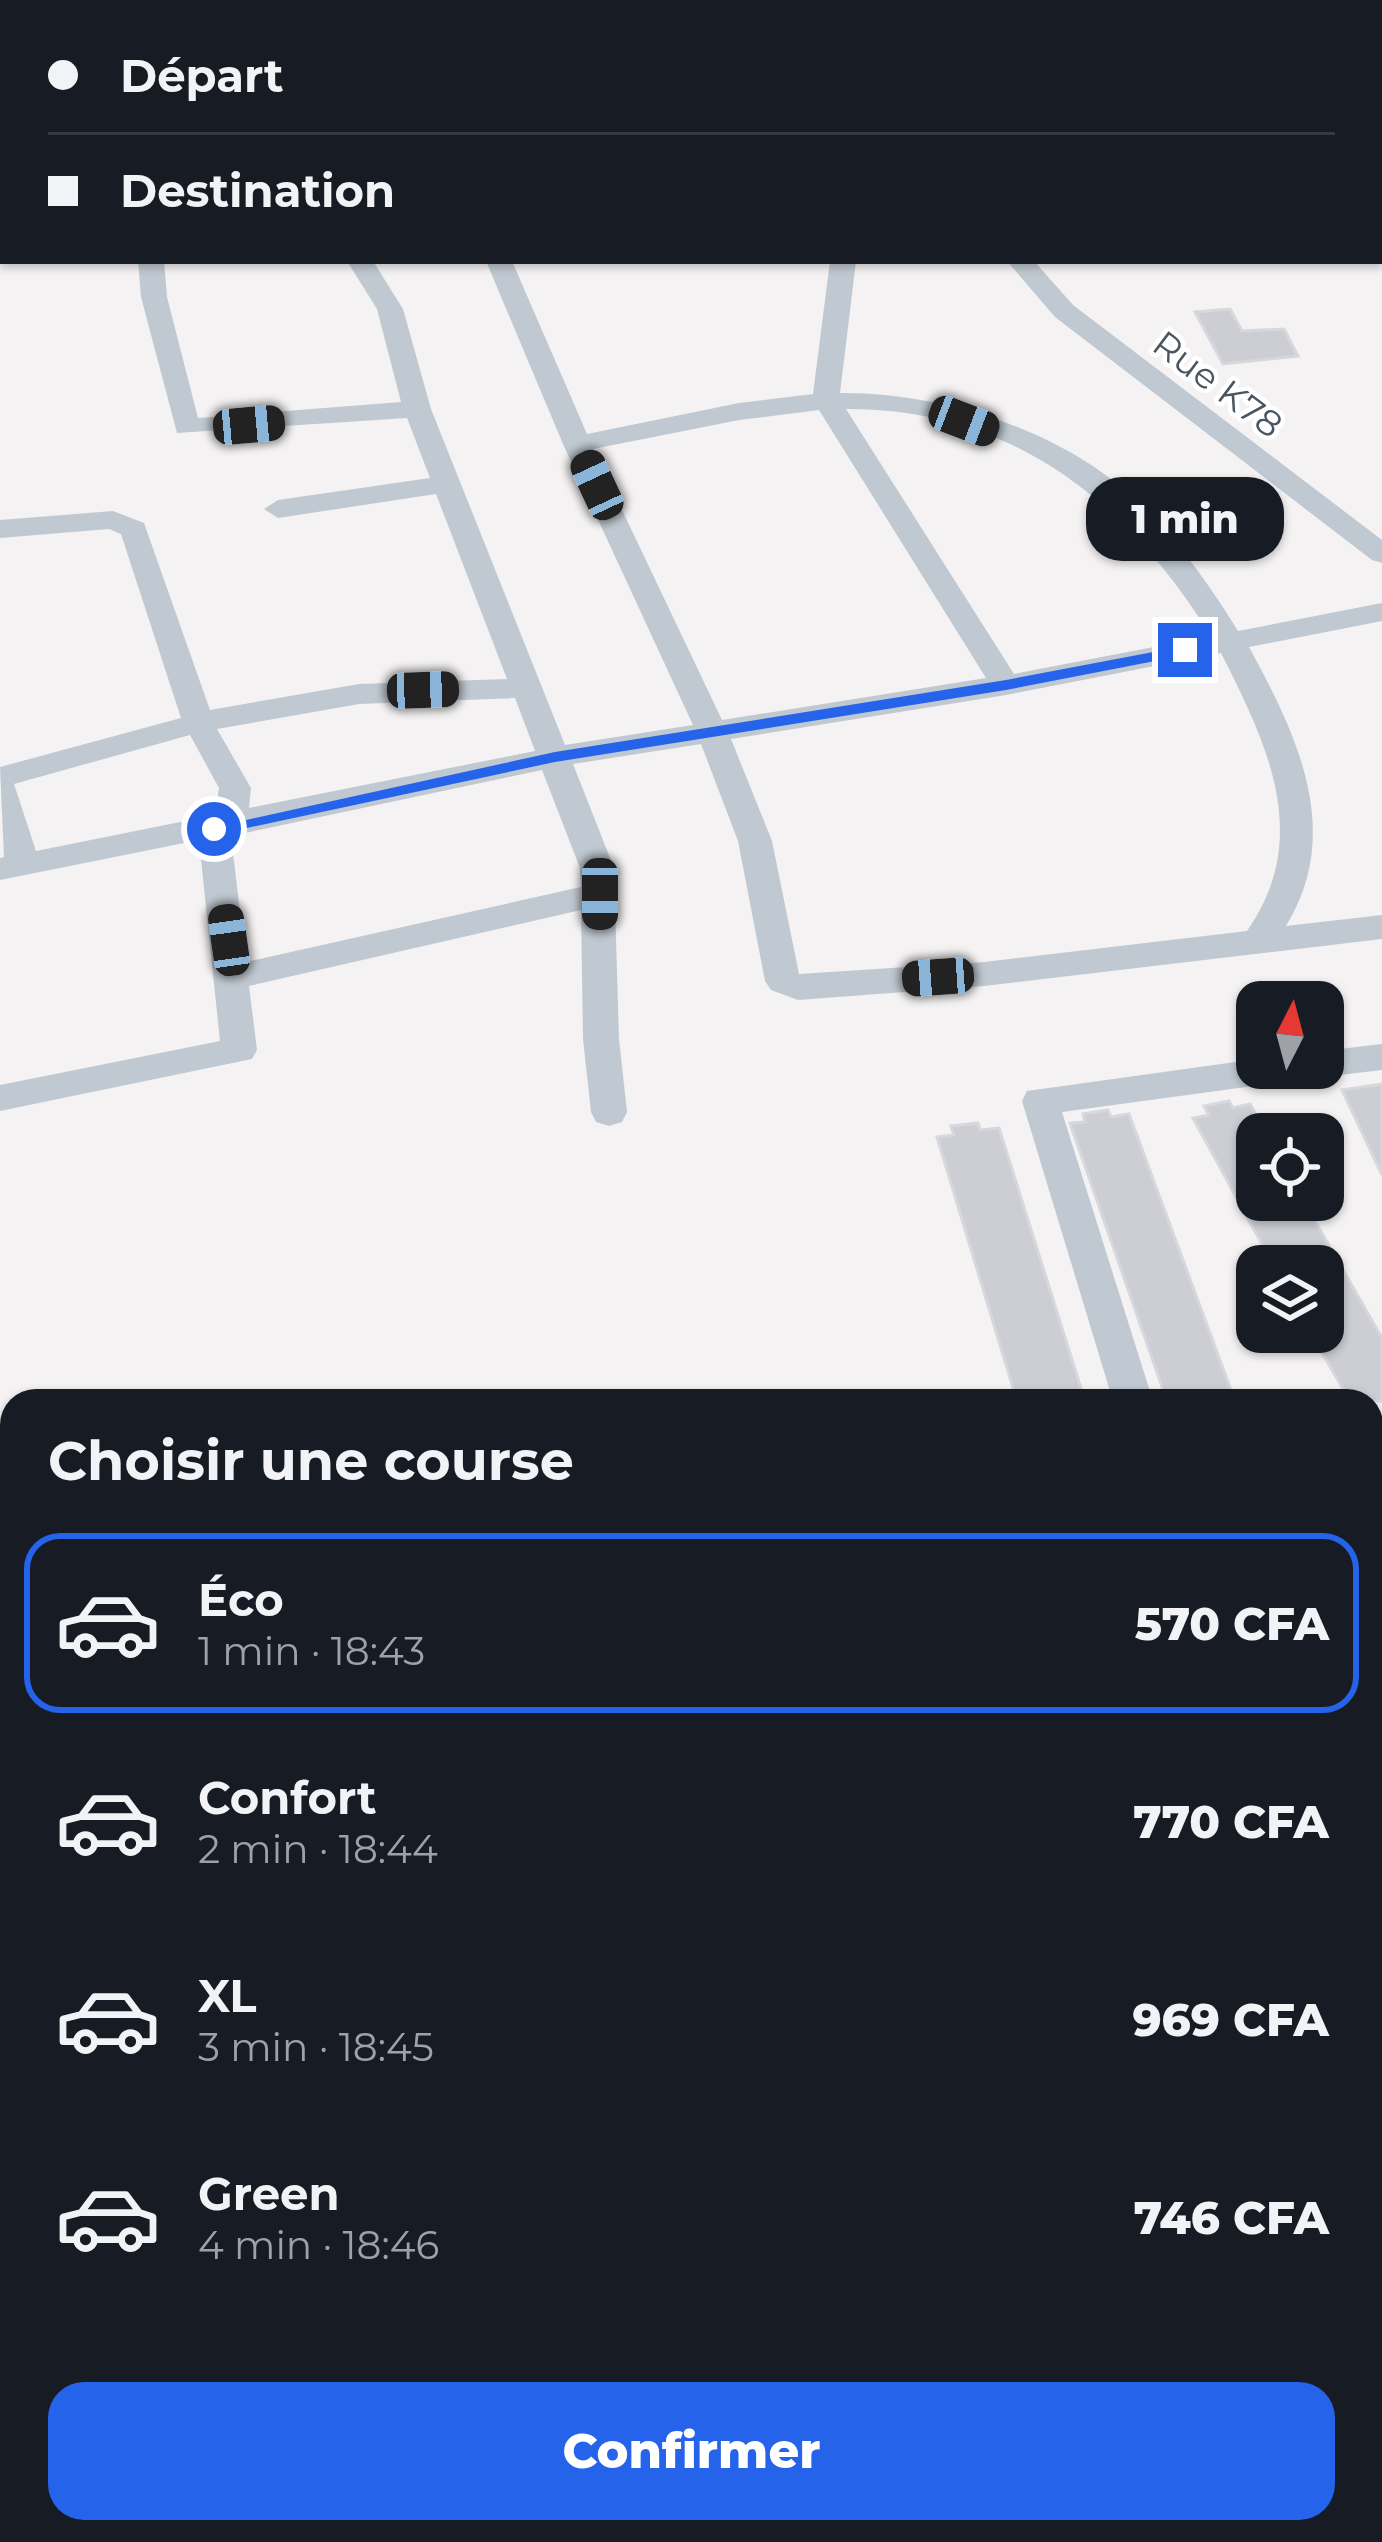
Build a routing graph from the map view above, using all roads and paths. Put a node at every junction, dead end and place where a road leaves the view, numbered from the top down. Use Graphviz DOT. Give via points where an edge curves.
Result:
graph roads {
  1 [pos="151,264"];
  2 [pos="361,264"];
  3 [pos="500,264"];
  4 [pos="843,264"];
  5 [pos="1023,264"];
  6 [pos="826,399"];
  7 [pos="417,409"];
  8 [pos="578,444"];
  9 [pos="447,484"];
  10 [pos="278,509"];
  11 [pos="0,529"];
  12 [pos="1382,554"];
  13 [pos="1382,612"];
  14 [pos="1230,642"];
  15 [pos="1006,685"];
  16 [pos="524,688"];
  17 [pos="200,724"];
  18 [pos="712,733"];
  19 [pos="555,757"];
  20 [pos="0,778"];
  21 [pos="0,791"];
  22 [pos="222,828"];
  23 [pos="12,867"];
  24 [pos="600,894"];
  25 [pos="1382,927"];
  26 [pos="1256,944"];
  27 [pos="234,977"];
  28 [pos="1382,1057"];
  29 [pos="1344,1062"];
  30 [pos="1236,1075"];
  31 [pos="0,1098"];
  32 [pos="609,1112"];
  33 [pos="1129,1389"];
  1 -- 7 [label="street" via="187,427"];
  2 -- 7 [label="street" via="390,310"];
  3 -- 8 [label="street"];
  4 -- 6 [label="street"];
  5 -- 12 [label="street, Rue K78" via="1064,311"];
  6 -- 8 [label="street"];
  6 -- 14 [label="street" via="902,405 964,421 1088,476 1155,534"];
  6 -- 15 [label="street"];
  7 -- 9 [label="street"];
  8 -- 18 [label="street"];
  9 -- 10 [label="street"];
  9 -- 16 [label="street"];
  11 -- 17 [label="street" via="128,523"];
  13 -- 14 [label="street"];
  14 -- 15 [label="street"];
  14 -- 26 [label="street" via="1283,748 1299,858 1291,892"];
  15 -- 18 [label="street"];
  16 -- 17 [label="street" via="357,694"];
  16 -- 19 [label="street"];
  17 -- 20 [label="street"];
  17 -- 22 [label="street" via="237,795"];
  18 -- 19 [label="street"];
  18 -- 26 [label="street" via="755,841 781,975 791,986"];
  19 -- 22 [label="street"];
  19 -- 24 [label="street"];
  21 -- 23 [label="street"];
  22 -- 23 [label="street"];
  22 -- 27 [label="street"];
  24 -- 27 [label="street"];
  24 -- 32 [label="street"];
  25 -- 26 [label="street"];
  27 -- 31 [label="street" via="242,1043 230,1056"];
  28 -- 29 [label="street"];
  30 -- 33 [label="street" via="1040,1101"];
}
